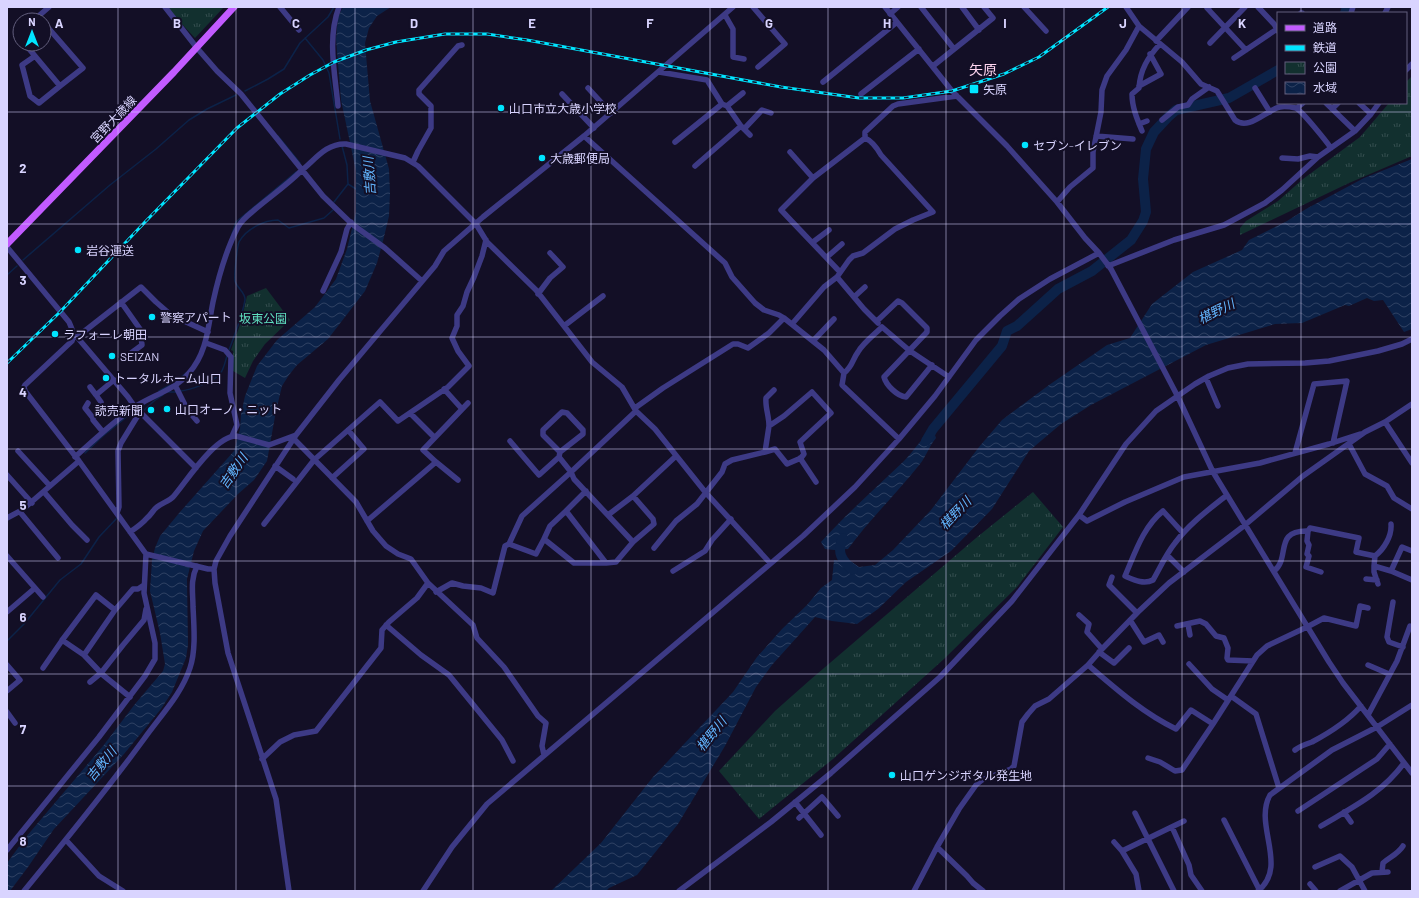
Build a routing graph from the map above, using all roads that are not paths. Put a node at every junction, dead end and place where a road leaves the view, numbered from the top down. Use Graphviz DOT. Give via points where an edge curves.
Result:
graph roads {
  1 [pos="165,7"];
  2 [pos="234,7"];
  3 [pos="280,7"];
  4 [pos="339,7"];
  5 [pos="733,7"];
  6 [pos="753,7"];
  7 [pos="885,7"];
  8 [pos="898,7"];
  9 [pos="921,7"];
  10 [pos="962,7"];
  11 [pos="984,7"];
  12 [pos="1024,7"];
  13 [pos="1126,7"];
  14 [pos="1188,7"];
  15 [pos="1209,7"];
  16 [pos="1245,7"];
  17 [pos="1258,7"];
  18 [pos="890,14"];
  19 [pos="725,15"];
  20 [pos="897,22"];
  21 [pos="1139,26"];
  22 [pos="1224,28"];
  23 [pos="299,30"];
  24 [pos="979,30"];
  25 [pos="1277,30"];
  26 [pos="1046,31"];
  27 [pos="52,32"];
  28 [pos="1158,42"];
  29 [pos="1210,43"];
  30 [pos="462,45"];
  31 [pos="197,48"];
  32 [pos="919,49"];
  33 [pos="954,49"];
  34 [pos="1246,50"];
  35 [pos="32,52"];
  36 [pos="1150,54"];
  37 [pos="35,56"];
  38 [pos="1234,58"];
  39 [pos="744,60"];
  40 [pos="932,66"];
  41 [pos="758,67"];
  42 [pos="659,72"];
  43 [pos="823,82"];
  44 [pos="60,86"];
  45 [pos="1139,86"];
  46 [pos="1209,87"];
  47 [pos="588,88"];
  48 [pos="1255,88"];
  49 [pos="743,93"];
  50 [pos="562,94"];
  51 [pos="861,94"];
  52 [pos="957,96"];
  53 [pos="1302,104"];
  54 [pos="1327,104"];
  55 [pos="1337,104"];
  56 [pos="1359,104"];
  57 [pos="1378,104"];
  58 [pos="724,105"];
  59 [pos="338,106"];
  60 [pos="1297,108"];
  61 [pos="1332,109"];
  62 [pos="1270,112"];
  63 [pos="611,113"];
  64 [pos="771,113"];
  65 [pos="1371,114"];
  66 [pos="1162,120"];
  67 [pos="1147,121"];
  68 [pos="1139,124"];
  69 [pos="594,128"];
  70 [pos="742,128"];
  71 [pos="1142,131"];
  72 [pos="1355,131"];
  73 [pos="750,135"];
  74 [pos="584,136"];
  75 [pos="1096,136"];
  76 [pos="865,138"];
  77 [pos="1133,139"];
  78 [pos="675,142"];
  79 [pos="1331,148"];
  80 [pos="790,152"];
  81 [pos="1318,157"];
  82 [pos="1282,158"];
  83 [pos="413,162"];
  84 [pos="695,166"];
  85 [pos="302,170"];
  86 [pos="812,178"];
  87 [pos="1057,202"];
  88 [pos="351,223"];
  89 [pos="476,224"];
  90 [pos="829,230"];
  91 [pos="486,240"];
  92 [pos="812,242"];
  93 [pos="842,244"];
  94 [pos="7,246"];
  95 [pos="550,253"];
  96 [pos="1099,253"];
  97 [pos="826,257"];
  98 [pos="1109,267"];
  99 [pos="839,275"];
  100 [pos="422,280"];
  101 [pos="865,287"];
  102 [pos="323,291"];
  103 [pos="538,294"];
  104 [pos="603,296"];
  105 [pos="854,297"];
  106 [pos="121,302"];
  107 [pos="784,318"];
  108 [pos="834,319"];
  109 [pos="877,321"];
  110 [pos="792,324"];
  111 [pos="564,326"];
  112 [pos="882,326"];
  113 [pos="208,332"];
  114 [pos="76,337"];
  115 [pos="1412,339"];
  116 [pos="813,341"];
  117 [pos="206,343"];
  118 [pos="910,351"];
  119 [pos="127,356"];
  120 [pos="932,365"];
  121 [pos="844,373"];
  122 [pos="949,376"];
  123 [pos="1206,378"];
  124 [pos="114,380"];
  125 [pos="175,385"];
  126 [pos="90,387"];
  127 [pos="444,389"];
  128 [pos="774,390"];
  129 [pos="96,394"];
  130 [pos="1177,395"];
  131 [pos="101,402"];
  132 [pos="88,403"];
  133 [pos="468,403"];
  134 [pos="1412,404"];
  135 [pos="1218,406"];
  136 [pos="135,407"];
  137 [pos="462,409"];
  138 [pos="636,409"];
  139 [pos="140,412"];
  140 [pos="410,413"];
  141 [pos="197,421"];
  142 [pos="1385,422"];
  143 [pos="769,426"];
  144 [pos="348,430"];
  145 [pos="103,432"];
  146 [pos="1365,432"];
  147 [pos="234,436"];
  148 [pos="295,437"];
  149 [pos="434,437"];
  150 [pos="899,439"];
  151 [pos="510,440"];
  152 [pos="1333,443"];
  153 [pos="1349,444"];
  154 [pos="18,451"];
  155 [pos="765,452"];
  156 [pos="559,454"];
  157 [pos="1295,454"];
  158 [pos="676,456"];
  159 [pos="800,458"];
  160 [pos="77,459"];
  161 [pos="314,460"];
  162 [pos="1411,460"];
  163 [pos="436,462"];
  164 [pos="275,466"];
  165 [pos="196,468"];
  166 [pos="7,472"];
  167 [pos="571,472"];
  168 [pos="1213,472"];
  169 [pos="332,478"];
  170 [pos="293,479"];
  171 [pos="458,480"];
  172 [pos="816,482"];
  173 [pos="50,486"];
  174 [pos="586,491"];
  175 [pos="44,492"];
  176 [pos="706,493"];
  177 [pos="1227,495"];
  178 [pos="633,496"];
  179 [pos="32,503"];
  180 [pos="1412,509"];
  181 [pos="566,511"];
  182 [pos="20,512"];
  183 [pos="116,513"];
  184 [pos="608,515"];
  185 [pos="1079,515"];
  186 [pos="7,518"];
  187 [pos="731,519"];
  188 [pos="367,521"];
  189 [pos="264,524"];
  190 [pos="1391,524"];
  191 [pos="1245,525"];
  192 [pos="1308,531"];
  193 [pos="130,532"];
  194 [pos="1183,533"];
  195 [pos="544,539"];
  196 [pos="87,540"];
  197 [pos="633,542"];
  198 [pos="509,544"];
  199 [pos="654,548"];
  200 [pos="1412,551"];
  201 [pos="148,554"];
  202 [pos="1167,555"];
  203 [pos="7,556"];
  204 [pos="1375,556"];
  205 [pos="58,558"];
  206 [pos="606,562"];
  207 [pos="9,563"];
  208 [pos="770,563"];
  209 [pos="198,566"];
  210 [pos="1374,566"];
  211 [pos="214,569"];
  212 [pos="673,571"];
  213 [pos="1274,571"];
  214 [pos="1391,571"];
  215 [pos="1184,572"];
  216 [pos="1321,572"];
  217 [pos="1112,578"];
  218 [pos="1366,579"];
  219 [pos="1412,580"];
  220 [pos="428,583"];
  221 [pos="144,585"];
  222 [pos="35,588"];
  223 [pos="436,592"];
  224 [pos="43,597"];
  225 [pos="1393,602"];
  226 [pos="147,606"];
  227 [pos="1368,608"];
  228 [pos="115,610"];
  229 [pos="7,612"];
  230 [pos="1137,613"];
  231 [pos="1079,615"];
  232 [pos="1130,620"];
  233 [pos="1188,624"];
  234 [pos="386,625"];
  235 [pos="1177,626"];
  236 [pos="1410,626"];
  237 [pos="1307,627"];
  238 [pos="1190,635"];
  239 [pos="62,640"];
  240 [pos="1163,642"];
  241 [pos="1129,648"];
  242 [pos="1403,648"];
  243 [pos="1100,650"];
  244 [pos="84,655"];
  245 [pos="1253,661"];
  246 [pos="1189,664"];
  247 [pos="7,665"];
  248 [pos="1088,665"];
  249 [pos="1368,665"];
  250 [pos="43,668"];
  251 [pos="101,673"];
  252 [pos="1389,674"];
  253 [pos="90,682"];
  254 [pos="7,691"];
  255 [pos="130,697"];
  256 [pos="1230,698"];
  257 [pos="1412,705"];
  258 [pos="1361,706"];
  259 [pos="7,712"];
  260 [pos="1368,715"];
  261 [pos="15,723"];
  262 [pos="1213,724"];
  263 [pos="1377,726"];
  264 [pos="1390,744"];
  265 [pos="1294,750"];
  266 [pos="544,755"];
  267 [pos="1148,758"];
  268 [pos="262,759"];
  269 [pos="513,761"];
  270 [pos="1404,763"];
  271 [pos="1412,773"];
  272 [pos="1279,788"];
  273 [pos="795,802"];
  274 [pos="1298,811"];
  275 [pos="1344,812"];
  276 [pos="804,813"];
  277 [pos="1135,813"];
  278 [pos="838,816"];
  279 [pos="799,818"];
  280 [pos="1224,820"];
  281 [pos="1184,821"];
  282 [pos="1351,822"];
  283 [pos="1322,826"];
  284 [pos="1172,827"];
  285 [pos="821,835"];
  286 [pos="1147,838"];
  287 [pos="66,840"];
  288 [pos="1114,842"];
  289 [pos="1403,846"];
  290 [pos="936,847"];
  291 [pos="7,850"];
  292 [pos="1122,850"];
  293 [pos="1315,868"];
  294 [pos="1360,881"];
  295 [pos="1310,884"];
  296 [pos="24,891"];
  297 [pos="123,891"];
  298 [pos="289,891"];
  299 [pos="423,891"];
  300 [pos="679,891"];
  301 [pos="914,891"];
  302 [pos="983,891"];
  303 [pos="1140,891"];
  304 [pos="1174,891"];
  305 [pos="1202,891"];
  306 [pos="1259,891"];
  307 [pos="1316,891"];
  308 [pos="1340,891"];
  309 [pos="1365,891"];
  1 -- 31 [label="street"];
  2 -- 31 [label="main road, 宮野大歳線"];
  3 -- 23 [label="street"];
  4 -- 59 [label="street" via="333,34"];
  5 -- 19 [label="street"];
  6 -- 41 [label="street" via="785,44"];
  7 -- 18 [label="street"];
  8 -- 18 [label="street"];
  9 -- 33 [label="street"];
  10 -- 24 [label="street"];
  11 -- 24 [label="street" via="993,18"];
  12 -- 26 [label="street"];
  13 -- 21 [label="street"];
  14 -- 28 [label="street"];
  15 -- 22 [label="street" via="1207,8"];
  16 -- 22 [label="street"];
  17 -- 25 [label="street"];
  18 -- 20 [label="street"];
  19 -- 39 [label="street" via="733,29 733,57"];
  19 -- 42 [label="street"];
  20 -- 32 [label="street"];
  20 -- 43 [label="street"];
  21 -- 28 [label="street"];
  21 -- 75 [label="street" via="1107,76 1102,90"];
  22 -- 29 [label="street"];
  22 -- 34 [label="street"];
  24 -- 33 [label="street"];
  25 -- 34 [label="street"];
  27 -- 44 [label="street" via="83,68"];
  28 -- 36 [label="street"];
  28 -- 46 [label="street" via="1182,62 1201,84"];
  30 -- 83 [label="street" via="458,46 419,90 419,94 431,106 431,128"];
  31 -- 85 [label="street" via="241,94"];
  31 -- 94 [label="main road, 宮野大歳線"];
  32 -- 40 [label="street"];
  32 -- 51 [label="street"];
  33 -- 40 [label="street"];
  34 -- 38 [label="street"];
  35 -- 37 [label="street"];
  36 -- 45 [label="street"];
  36 -- 45 [label="street" via="1162,74"];
  37 -- 44 [label="street"];
  37 -- 44 [label="street" via="22,66 30,96 39,103"];
  40 -- 52 [label="street"];
  42 -- 58 [label="street" via="707,80"];
  42 -- 63 [label="street"];
  45 -- 68 [label="street" via="1132,94"];
  46 -- 62 [label="street" via="1217,91 1238,123 1245,124"];
  46 -- 66 [label="street" via="1188,104 1178,106"];
  47 -- 63 [label="street"];
  48 -- 62 [label="street"];
  49 -- 58 [label="street"];
  50 -- 69 [label="street"];
  52 -- 76 [label="street" via="893,106 865,132"];
  52 -- 87 [label="street" via="1007,146"];
  53 -- 60 [label="street"];
  54 -- 61 [label="street"];
  55 -- 61 [label="street"];
  56 -- 65 [label="street"];
  57 -- 65 [label="street"];
  58 -- 70 [label="street"];
  58 -- 78 [label="street"];
  60 -- 62 [label="street" via="1279,107"];
  60 -- 79 [label="street"];
  61 -- 72 [label="street"];
  63 -- 69 [label="street"];
  64 -- 70 [label="street" via="762,110"];
  65 -- 72 [label="street"];
  67 -- 68 [label="street"];
  68 -- 71 [label="street"];
  69 -- 74 [label="street"];
  70 -- 73 [label="street"];
  70 -- 84 [label="street"];
  72 -- 79 [label="street"];
  74 -- 89 [label="street"];
  74 -- 107 [label="street" via="725,263 732,277 755,303 764,310"];
  75 -- 77 [label="street"];
  75 -- 87 [label="street" via="1093,168"];
  76 -- 86 [label="street"];
  76 -- 99 [label="street" via="933,212 895,229 863,252 853,256"];
  79 -- 81 [label="street"];
  80 -- 86 [label="street"];
  81 -- 82 [label="street"];
  81 -- 98 [label="street" via="1265,203 1224,225 1174,240"];
  83 -- 85 [label="street" via="388,153 341,144 327,148"];
  83 -- 89 [label="street"];
  85 -- 88 [label="street" via="323,196"];
  85 -- 113 [label="street" via="238,226 220,276"];
  86 -- 92 [label="street" via="781,210"];
  87 -- 96 [label="street"];
  88 -- 100 [label="street"];
  88 -- 102 [label="street"];
  89 -- 91 [label="street"];
  89 -- 100 [label="street" via="444,251"];
  90 -- 92 [label="street"];
  91 -- 103 [label="street"];
  91 -- 127 [label="street" via="463,306 457,315 457,326 452,338 469,366"];
  92 -- 97 [label="street"];
  93 -- 97 [label="street"];
  94 -- 114 [label="street" via="69,322"];
  95 -- 103 [label="street" via="563,267 550,278"];
  96 -- 98 [label="street"];
  96 -- 122 [label="street" via="1050,278 1019,299 976,340"];
  97 -- 99 [label="street"];
  98 -- 130 [label="street"];
  99 -- 105 [label="street"];
  99 -- 110 [label="street" via="824,287"];
  100 -- 148 [label="street"];
  101 -- 105 [label="street"];
  103 -- 111 [label="street"];
  104 -- 111 [label="street"];
  105 -- 109 [label="street"];
  106 -- 113 [label="street" via="141,287 172,315"];
  106 -- 114 [label="street"];
  106 -- 119 [label="street" via="140,329 142,345"];
  107 -- 110 [label="street"];
  107 -- 138 [label="street" via="748,348 733,344 669,384"];
  108 -- 116 [label="street"];
  109 -- 112 [label="street"];
  109 -- 118 [label="street" via="898,301 902,303 927,328 927,332"];
  110 -- 116 [label="street"];
  111 -- 138 [label="street" via="592,362 622,387"];
  112 -- 118 [label="street"];
  112 -- 121 [label="street" via="858,352 854,362"];
  113 -- 117 [label="street"];
  114 -- 124 [label="street"];
  114 -- 160 [label="street" via="24,387"];
  115 -- 123 [label="street" via="1352,357 1304,363 1248,364 1228,368"];
  116 -- 121 [label="street"];
  117 -- 125 [label="street" via="189,373"];
  117 -- 147 [label="street" via="225,350 231,357 230,393 237,425"];
  118 -- 120 [label="street"];
  118 -- 120 [label="street" via="884,377 885,383 901,396 906,397"];
  120 -- 122 [label="street"];
  121 -- 150 [label="street" via="842,385"];
  122 -- 150 [label="street"];
  123 -- 130 [label="street"];
  123 -- 135 [label="street"];
  124 -- 129 [label="street"];
  124 -- 136 [label="street"];
  125 -- 136 [label="street"];
  125 -- 141 [label="street" via="187,409"];
  126 -- 129 [label="street"];
  127 -- 137 [label="street"];
  127 -- 140 [label="street"];
  128 -- 143 [label="street" via="766,398 765,404"];
  129 -- 131 [label="street"];
  130 -- 168 [label="street"];
  130 -- 185 [label="street" via="1156,411 1126,444"];
  132 -- 145 [label="street" via="85,408"];
  133 -- 137 [label="street"];
  134 -- 142 [label="street"];
  136 -- 139 [label="street"];
  136 -- 145 [label="street"];
  137 -- 149 [label="street"];
  138 -- 158 [label="street"];
  138 -- 167 [label="street"];
  139 -- 165 [label="street"];
  139 -- 183 [label="street" via="118,451 119,507"];
  140 -- 144 [label="street" via="398,421 380,402"];
  140 -- 149 [label="street"];
  142 -- 146 [label="street"];
  142 -- 162 [label="street"];
  143 -- 155 [label="street"];
  143 -- 159 [label="street" via="812,392 831,413 800,442 804,454"];
  144 -- 161 [label="street"];
  144 -- 169 [label="street" via="364,449"];
  145 -- 160 [label="street"];
  146 -- 152 [label="street"];
  146 -- 153 [label="street"];
  147 -- 148 [label="street" via="269,445"];
  147 -- 165 [label="street" via="213,449"];
  148 -- 161 [label="street"];
  148 -- 164 [label="street"];
  149 -- 163 [label="street" via="423,450"];
  150 -- 208 [label="street" via="855,487"];
  151 -- 156 [label="street" via="539,475"];
  152 -- 157 [label="street"];
  152 -- 157 [label="street" via="1346,381 1314,384"];
  153 -- 180 [label="street" via="1365,474 1386,486 1394,498"];
  153 -- 191 [label="street" via="1292,485"];
  154 -- 173 [label="street"];
  155 -- 159 [label="street" via="775,449 787,464"];
  155 -- 176 [label="street" via="725,464"];
  156 -- 156 [label="street" via="543,435 543,430 562,412 567,413 583,430 583,434"];
  156 -- 167 [label="street"];
  157 -- 168 [label="street"];
  158 -- 176 [label="street"];
  158 -- 178 [label="street"];
  159 -- 172 [label="street"];
  160 -- 173 [label="street"];
  160 -- 183 [label="street"];
  161 -- 169 [label="street"];
  161 -- 189 [label="street"];
  163 -- 171 [label="street"];
  163 -- 188 [label="street"];
  164 -- 170 [label="street"];
  164 -- 211 [label="street" via="230,536"];
  165 -- 193 [label="street" via="171,499 157,506 147,519"];
  166 -- 179 [label="street"];
  167 -- 174 [label="street"];
  167 -- 198 [label="street" via="522,516"];
  168 -- 177 [label="street"];
  168 -- 185 [label="street" via="1184,477 1087,521"];
  169 -- 188 [label="street" via="356,502"];
  173 -- 175 [label="street"];
  174 -- 181 [label="street"];
  174 -- 184 [label="street"];
  175 -- 179 [label="street"];
  175 -- 196 [label="street"];
  176 -- 187 [label="street"];
  176 -- 199 [label="street" via="692,509 676,521"];
  177 -- 191 [label="street"];
  177 -- 194 [label="street"];
  178 -- 184 [label="street"];
  178 -- 197 [label="street" via="653,519 654,524"];
  179 -- 182 [label="street"];
  181 -- 195 [label="street" via="550,526"];
  181 -- 206 [label="street"];
  182 -- 186 [label="street"];
  182 -- 205 [label="street"];
  183 -- 193 [label="street"];
  184 -- 197 [label="street"];
  185 -- 273 [label="street" via="1012,601 940,676"];
  187 -- 208 [label="street"];
  187 -- 212 [label="street" via="705,551"];
  188 -- 220 [label="street" via="386,546 411,559"];
  190 -- 204 [label="street" via="1391,535"];
  191 -- 213 [label="street"];
  191 -- 215 [label="street"];
  192 -- 204 [label="street" via="1310,528 1359,538 1356,552"];
  192 -- 213 [label="street" via="1293,532 1289,536 1283,548 1281,562"];
  192 -- 216 [label="street" via="1309,556 1305,570"];
  193 -- 201 [label="street"];
  194 -- 202 [label="street"];
  194 -- 202 [label="street" via="1164,511 1143,534 1125,576 1135,581 1153,580"];
  195 -- 198 [label="street" via="536,554"];
  195 -- 206 [label="street" via="574,563"];
  197 -- 206 [label="street" via="616,562"];
  198 -- 223 [label="street" via="504,546 493,593 481,588 452,583"];
  200 -- 214 [label="street" via="1402,546"];
  201 -- 209 [label="street"];
  201 -- 221 [label="street"];
  202 -- 215 [label="street"];
  203 -- 207 [label="street"];
  204 -- 210 [label="street"];
  207 -- 222 [label="street"];
  208 -- 266 [label="street"];
  209 -- 211 [label="street"];
  209 -- 287 [label="street" via="193,574 192,585 194,644 191,666 182,687 102,796"];
  210 -- 214 [label="street"];
  210 -- 218 [label="street" via="1377,582"];
  211 -- 268 [label="street" via="228,653"];
  213 -- 237 [label="street"];
  214 -- 219 [label="street"];
  215 -- 230 [label="street"];
  217 -- 230 [label="street" via="1109,585"];
  220 -- 223 [label="street"];
  220 -- 234 [label="street" via="417,598"];
  221 -- 226 [label="street"];
  221 -- 228 [label="street" via="133,589"];
  222 -- 224 [label="street"];
  222 -- 229 [label="street"];
  223 -- 266 [label="street" via="473,625 477,638 504,666 538,716 546,723 542,746"];
  225 -- 242 [label="street" via="1387,637 1389,642"];
  226 -- 251 [label="street" via="144,620"];
  226 -- 255 [label="street" via="155,643 155,659"];
  227 -- 237 [label="street" via="1357,606 1356,626 1324,618"];
  228 -- 239 [label="street" via="96,595"];
  228 -- 244 [label="street"];
  230 -- 232 [label="street"];
  231 -- 243 [label="street" via="1088,624 1086,632"];
  232 -- 240 [label="street" via="1145,644 1159,635"];
  232 -- 243 [label="street"];
  233 -- 235 [label="street"];
  233 -- 238 [label="street"];
  233 -- 245 [label="street" via="1204,621 1216,636 1224,638 1228,648 1228,660"];
  234 -- 268 [label="street" via="382,630 381,648 316,731 294,735 280,742"];
  234 -- 269 [label="street" via="449,675 502,740"];
  236 -- 242 [label="street"];
  237 -- 245 [label="street" via="1267,646"];
  237 -- 258 [label="street"];
  239 -- 244 [label="street"];
  239 -- 250 [label="street"];
  241 -- 243 [label="street" via="1116,664"];
  242 -- 252 [label="street"];
  243 -- 248 [label="street"];
  244 -- 251 [label="street"];
  245 -- 256 [label="street"];
  246 -- 256 [label="street" via="1212,689"];
  247 -- 254 [label="street" via="20,680"];
  248 -- 262 [label="street" via="1142,710 1176,729 1190,710"];
  248 -- 290 [label="street" via="1049,700 1036,706 1028,714 1022,722 1014,766 976,785"];
  249 -- 252 [label="street"];
  251 -- 253 [label="street"];
  251 -- 255 [label="street"];
  252 -- 260 [label="street"];
  255 -- 291 [label="street"];
  256 -- 262 [label="street"];
  256 -- 272 [label="street" via="1256,714"];
  257 -- 263 [label="street"];
  258 -- 260 [label="street"];
  258 -- 265 [label="street" via="1334,728"];
  259 -- 261 [label="street"];
  260 -- 263 [label="street"];
  262 -- 267 [label="street" via="1182,770 1175,771"];
  263 -- 264 [label="street"];
  263 -- 272 [label="street" via="1332,750"];
  264 -- 270 [label="street"];
  264 -- 274 [label="street" via="1377,759"];
  266 -- 299 [label="street" via="487,804 452,847"];
  268 -- 298 [label="street" via="276,799"];
  270 -- 271 [label="street"];
  270 -- 275 [label="street" via="1383,787"];
  272 -- 306 [label="street" via="1270,795 1266,803 1265,822 1271,860 1269,877"];
  273 -- 276 [label="street"];
  273 -- 300 [label="street"];
  275 -- 282 [label="street"];
  275 -- 283 [label="street"];
  276 -- 278 [label="street" via="822,797"];
  276 -- 279 [label="street"];
  276 -- 285 [label="street"];
  277 -- 286 [label="street"];
  280 -- 306 [label="street"];
  281 -- 284 [label="street"];
  284 -- 286 [label="street"];
  284 -- 305 [label="street" via="1191,875"];
  286 -- 292 [label="street"];
  286 -- 304 [label="street"];
  287 -- 296 [label="street"];
  287 -- 297 [label="street" via="99,876"];
  288 -- 292 [label="street"];
  289 -- 294 [label="street" via="1383,863 1385,872 1372,873"];
  290 -- 301 [label="street"];
  290 -- 302 [label="street"];
  292 -- 303 [label="street" via="1136,874"];
  293 -- 294 [label="street" via="1340,856 1352,867"];
  294 -- 308 [label="street"];
  294 -- 309 [label="street"];
  295 -- 307 [label="street"];
}
